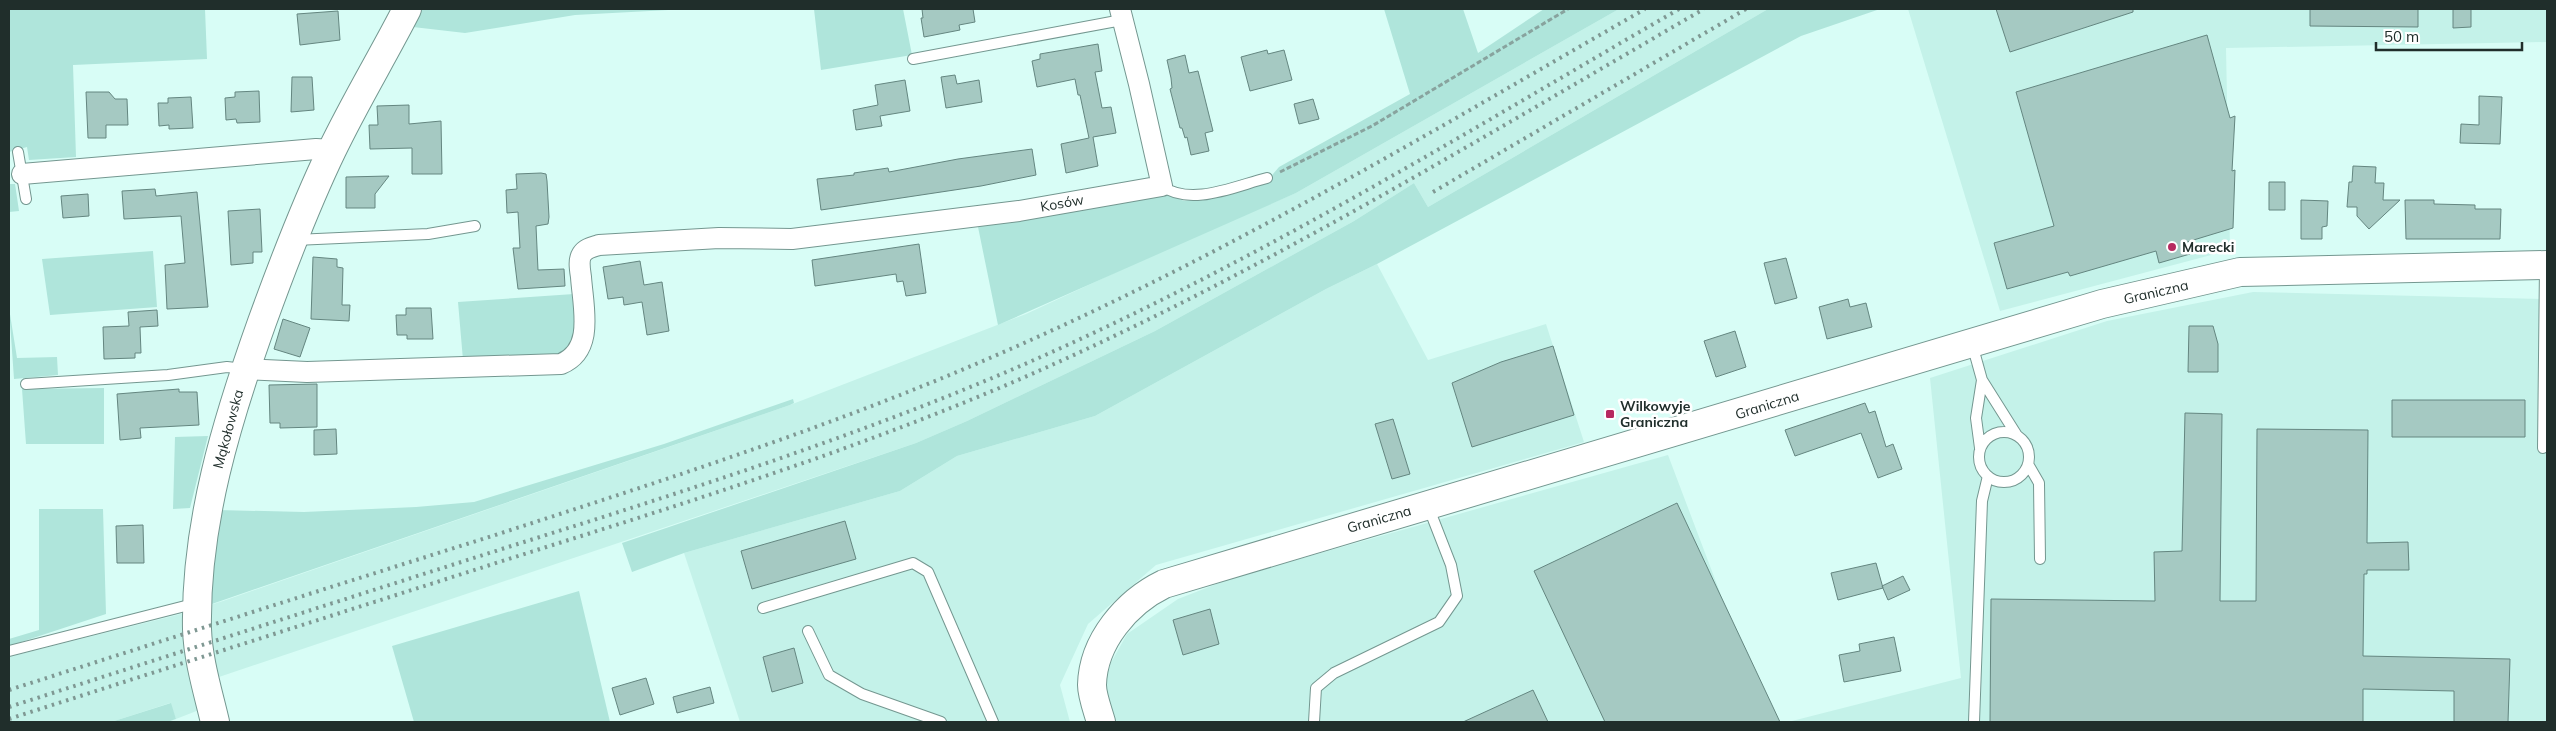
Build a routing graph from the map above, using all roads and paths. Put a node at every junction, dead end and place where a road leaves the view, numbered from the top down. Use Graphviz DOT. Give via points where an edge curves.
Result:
graph roads {
  1 [pos="407,9"];
  2 [pos="1568,9"];
  3 [pos="1121,14"];
  4 [pos="913,59"];
  5 [pos="332,150"];
  6 [pos="18,152"];
  7 [pos="22,174"];
  8 [pos="1267,178"];
  9 [pos="1162,186"];
  10 [pos="26,199"];
  11 [pos="475,226"];
  12 [pos="292,240"];
  13 [pos="2546,265"];
  14 [pos="1972,343"];
  15 [pos="246,369"];
  16 [pos="1982,380"];
  17 [pos="26,384"];
  18 [pos="2016,434"];
  19 [pos="1980,448"];
  20 [pos="2543,448"];
  21 [pos="2028,464"];
  22 [pos="1988,476"];
  23 [pos="1428,505"];
  24 [pos="2040,559"];
  25 [pos="198,603"];
  26 [pos="763,608"];
  27 [pos="808,631"];
  28 [pos="9,651"];
  29 [pos="215,722"];
  30 [pos="941,722"];
  31 [pos="993,722"];
  32 [pos="1100,722"];
  33 [pos="1314,722"];
  34 [pos="1974,722"];
  1 -- 5 [label="street, Mąkołowska"];
  2 -- 8 [label="path" via="1380,121"];
  3 -- 4 [label="lane"];
  3 -- 9 [label="street"];
  5 -- 7 [label="street"];
  5 -- 12 [label="street, Mąkołowska"];
  6 -- 7 [label="lane"];
  7 -- 10 [label="lane"];
  8 -- 9 [label="lane" via="1193,195 1178,195"];
  9 -- 15 [label="street, Kosów" via="1019,211 792,239 644,241 588,248 582,254 580,266 585,320 581,348 574,358 561,364 307,372"];
  11 -- 12 [label="lane" via="428,234"];
  12 -- 15 [label="street, Mąkołowska"];
  13 -- 14 [label="street, Graniczna" via="2240,272 2102,304"];
  13 -- 20 [label="lane"];
  14 -- 16 [label="lane"];
  14 -- 23 [label="street, Graniczna"];
  15 -- 17 [label="lane" via="226,367 168,375"];
  15 -- 25 [label="street, Mąkołowska" via="209,504 200,554"];
  16 -- 18 [label="lane"];
  16 -- 19 [label="lane" via="1976,418"];
  18 -- 19 [label="lane" via="1998,432 1990,435"];
  18 -- 21 [label="lane" via="2028,447"];
  19 -- 22 [label="lane" via="1980,463"];
  21 -- 22 [label="lane" via="2024,472 2010,482"];
  21 -- 24 [label="lane" via="2039,483"];
  22 -- 34 [label="lane" via="1982,501"];
  23 -- 32 [label="street, Graniczna" via="1164,584 1144,593 1108,632 1098,658 1092,685"];
  23 -- 33 [label="lane" via="1451,565 1457,596 1439,622 1334,673 1316,688"];
  25 -- 28 [label="lane"];
  25 -- 29 [label="street, Mąkołowska" via="198,646"];
  26 -- 31 [label="lane" via="913,563 928,572"];
  27 -- 30 [label="lane" via="829,675 862,694"];
}
